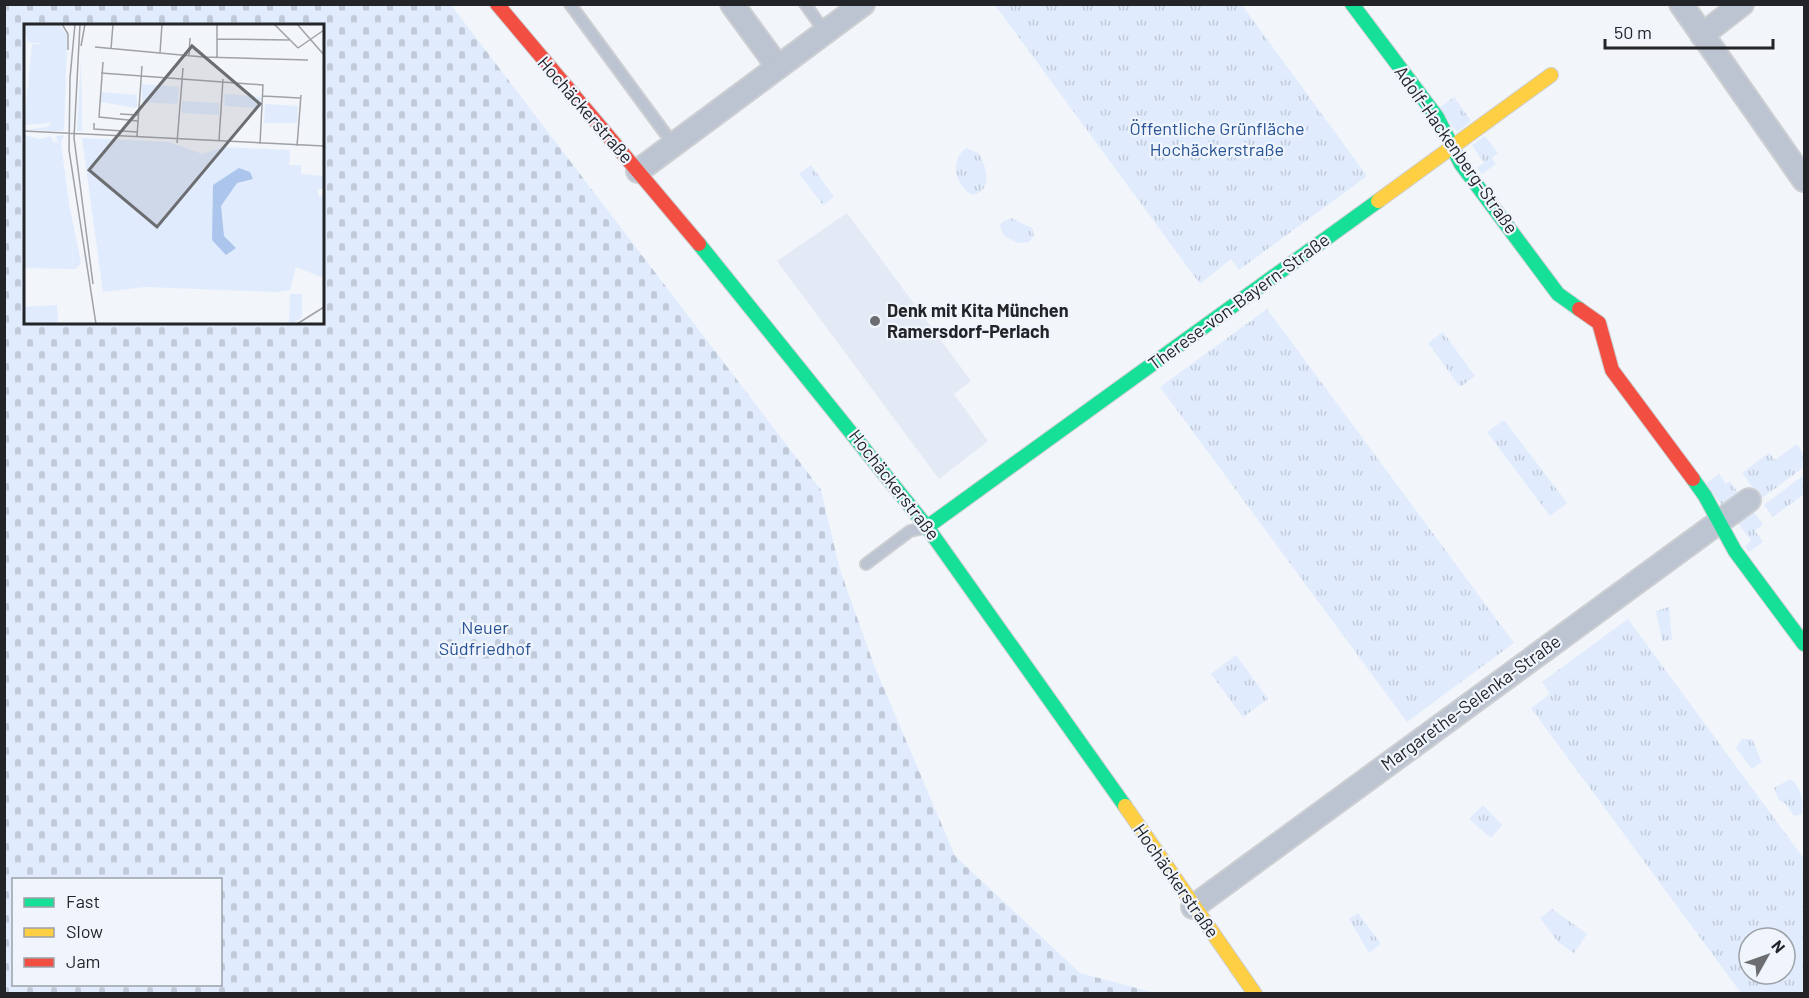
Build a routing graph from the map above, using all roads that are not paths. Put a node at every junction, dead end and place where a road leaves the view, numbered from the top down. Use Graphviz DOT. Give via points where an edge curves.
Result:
graph roads {
  1 [pos="497,4"];
  2 [pos="570,4"];
  3 [pos="732,4"];
  4 [pos="804,4"];
  5 [pos="863,4"];
  6 [pos="1352,4"];
  7 [pos="1681,4"];
  8 [pos="1742,4"];
  9 [pos="825,32"];
  10 [pos="1702,35"];
  11 [pos="778,67"];
  12 [pos="1551,75"];
  13 [pos="673,144"];
  14 [pos="1453,146"];
  15 [pos="638,171"];
  16 [pos="1804,180"];
  17 [pos="1749,500"];
  18 [pos="1719,522"];
  19 [pos="927,527"];
  20 [pos="866,564"];
  21 [pos="1804,644"];
  22 [pos="1193,907"];
  23 [pos="1254,993"];
  1 -- 15 [label="street, Hochäckerstraße"];
  2 -- 13 [label="lane"];
  3 -- 11 [label="street"];
  4 -- 9 [label="lane"];
  5 -- 9 [label="street"];
  6 -- 14 [label="street, Adolf-Hackenberg-Straße" via="1437,117"];
  7 -- 10 [label="street"];
  8 -- 10 [label="street"];
  9 -- 11 [label="street"];
  10 -- 16 [label="street"];
  11 -- 13 [label="street"];
  12 -- 14 [label="street, Therese-von-Bayern-Straße"];
  13 -- 15 [label="street"];
  14 -- 18 [label="street, Adolf-Hackenberg-Straße" via="1461,164 1558,294 1599,323 1612,370 1705,496"];
  14 -- 19 [label="street, Therese-von-Bayern-Straße"];
  15 -- 19 [label="street, Hochäckerstraße"];
  17 -- 18 [label="street, Margarethe-Selenka-Straße"];
  18 -- 21 [label="street, Adolf-Hackenberg-Straße" via="1735,551"];
  18 -- 22 [label="street, Margarethe-Selenka-Straße"];
  19 -- 20 [label="lane" via="910,531"];
  19 -- 22 [label="street, Hochäckerstraße"];
  22 -- 23 [label="street, Hochäckerstraße"];
}
